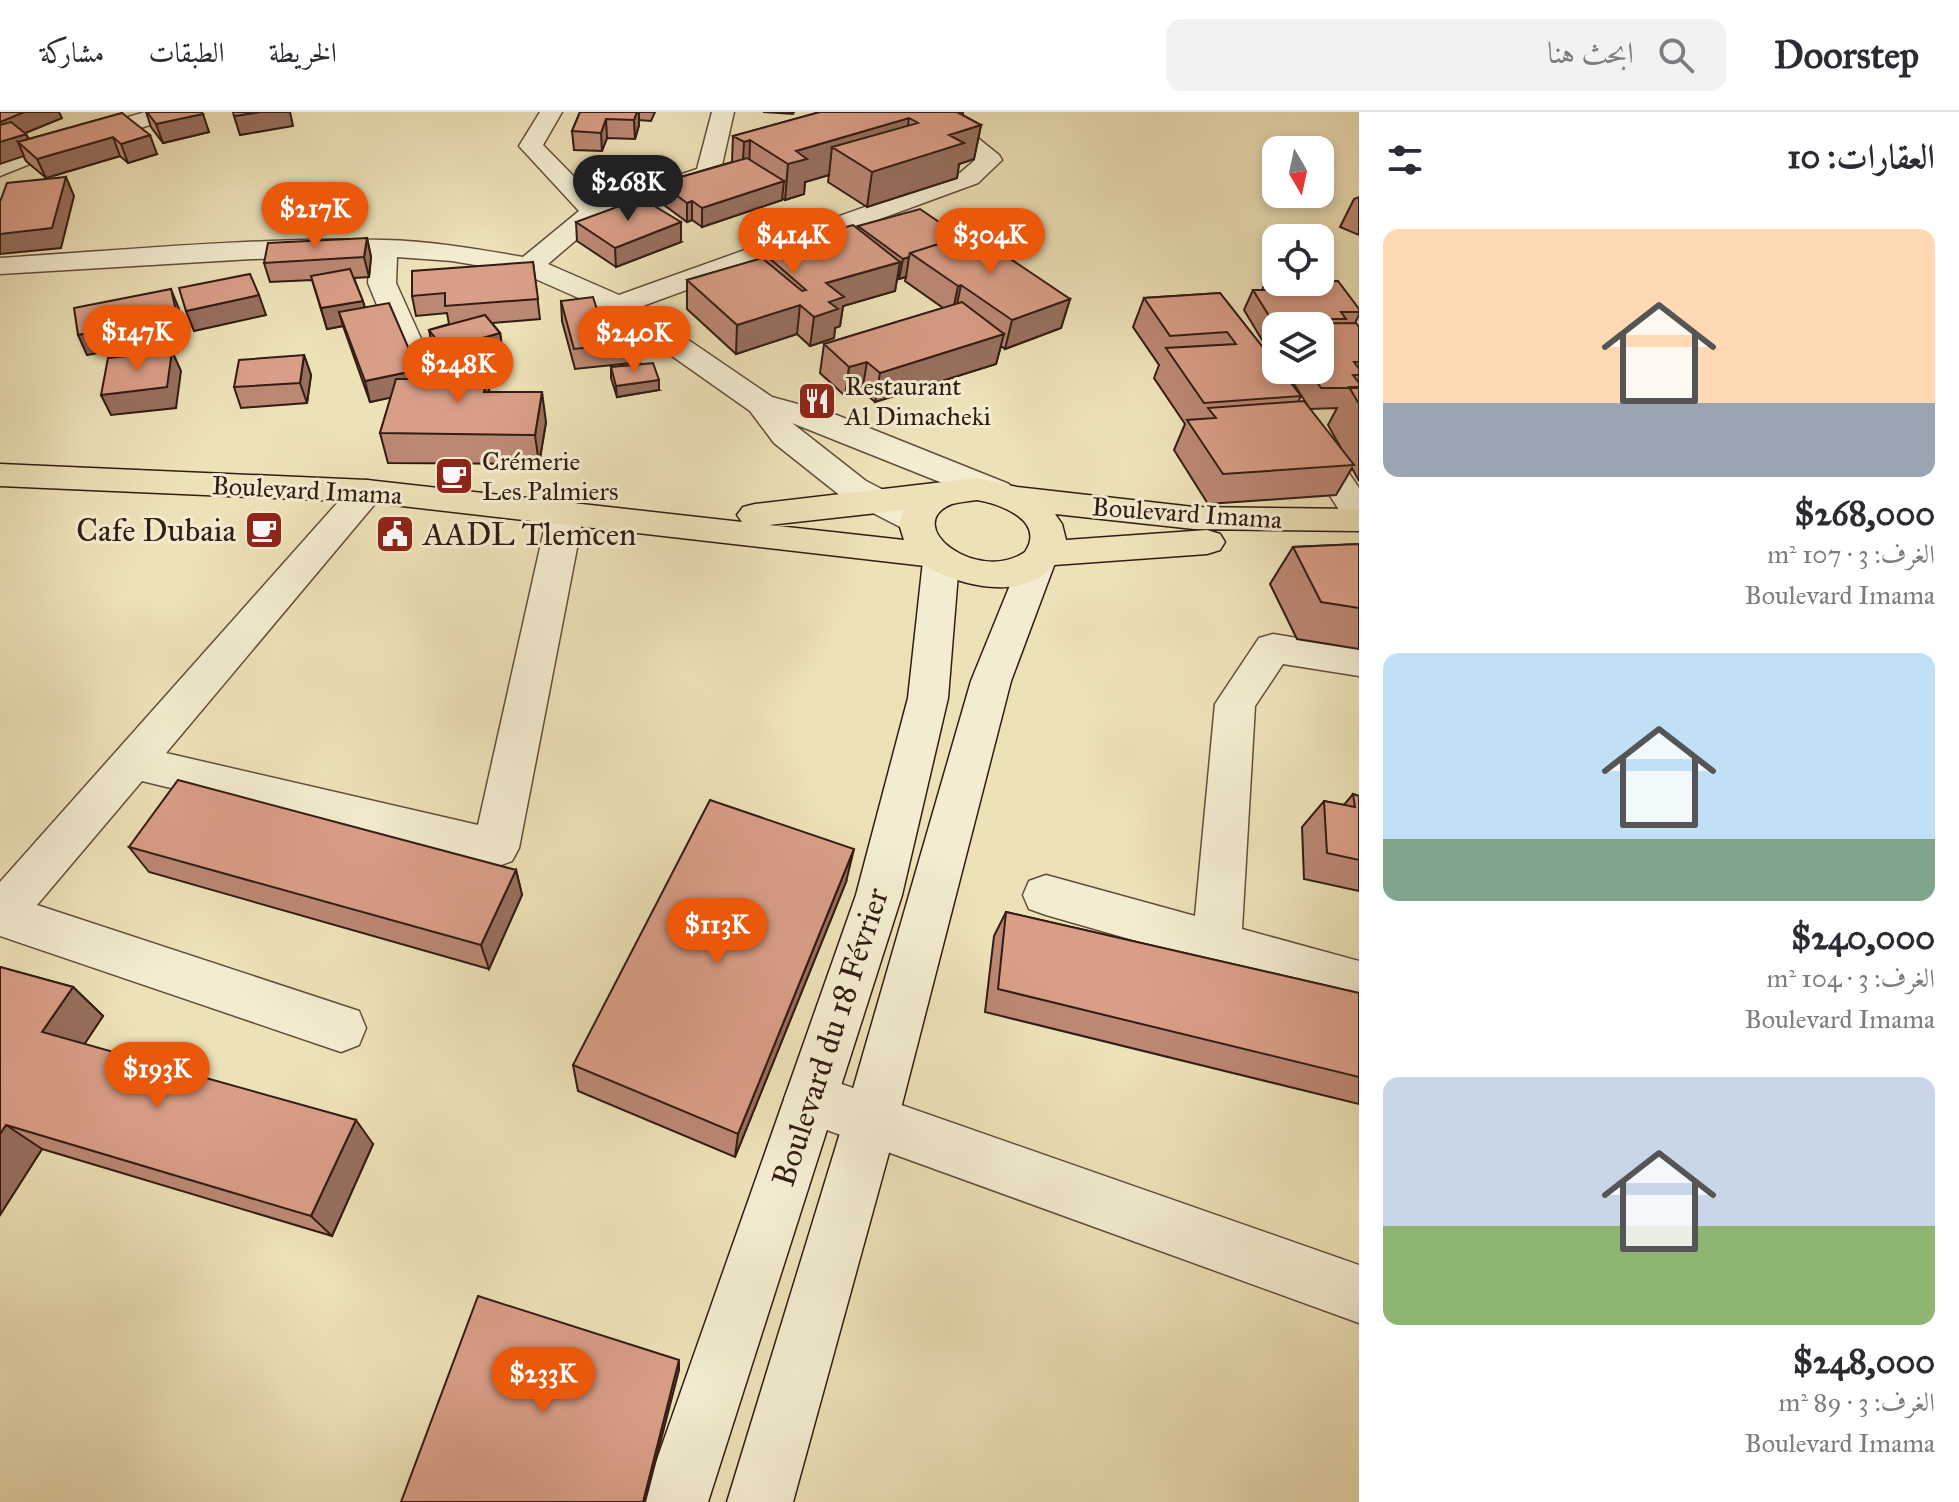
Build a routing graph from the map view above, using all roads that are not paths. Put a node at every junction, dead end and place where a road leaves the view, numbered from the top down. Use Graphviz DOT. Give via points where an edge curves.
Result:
graph roads {
  1 [pos="169,112"];
  2 [pos="551,112"];
  3 [pos="723,112"];
  4 [pos="923,112"];
  5 [pos="736,164"];
  6 [pos="0,169"];
  7 [pos="708,173"];
  8 [pos="594,212"];
  9 [pos="384,248"];
  10 [pos="0,266"];
  11 [pos="529,266"];
  12 [pos="618,305"];
  13 [pos="425,383"];
  14 [pos="761,404"];
  15 [pos="1292,414"];
  16 [pos="0,475"];
  17 [pos="367,491"];
  18 [pos="940,495"];
  19 [pos="1006,495"];
  20 [pos="879,503"];
  21 [pos="566,512"];
  22 [pos="1359,517"];
  23 [pos="661,524"];
  24 [pos="1359,539"];
  25 [pos="930,546"];
  26 [pos="1041,559"];
  27 [pos="1359,662"];
  28 [pos="134,762"];
  29 [pos="1046,895"];
  30 [pos="0,912"];
  31 [pos="1217,943"];
  32 [pos="1359,983"];
  33 [pos="341,1028"];
  34 [pos="810,1099"];
  35 [pos="871,1120"];
  36 [pos="1359,1294"];
  37 [pos="675,1502"];
  38 [pos="760,1502"];
  1 -- 6 [label="street" via="52,147"];
  2 -- 8 [label="street" via="531,146"];
  3 -- 7 [label="street"];
  4 -- 12 [label="street" via="990,160 969,178"];
  5 -- 7 [label="street"];
  7 -- 8 [label="street"];
  8 -- 11 [label="street"];
  9 -- 10 [label="street"];
  9 -- 11 [label="street"];
  9 -- 13 [label="street" via="382,283"];
  11 -- 12 [label="street"];
  12 -- 14 [label="street"];
  14 -- 19 [label="street" via="823,421"];
  14 -- 20 [label="street" via="786,436"];
  15 -- 22 [label="street"];
  16 -- 17 [label="main road, Boulevard Imama"];
  17 -- 21 [label="main road, Boulevard Imama"];
  17 -- 28 [label="street"];
  18 -- 19 [label="main road" via="977,489"];
  18 -- 20 [label="main road, Boulevard Imama"];
  18 -- 25 [label="main road" via="920,510"];
  19 -- 22 [label="main road, Boulevard Imama" via="1194,518"];
  19 -- 26 [label="main road" via="1030,507 1048,530 1050,542"];
  20 -- 23 [label="main road, Boulevard Imama"];
  20 -- 25 [label="street"];
  21 -- 23 [label="main road, Boulevard Imama"];
  21 -- 28 [label="street" via="496,848"];
  23 -- 25 [label="main road, Boulevard Imama"];
  24 -- 26 [label="main road, Boulevard Imama" via="1173,543"];
  25 -- 26 [label="main road" via="957,569 992,575 1025,570"];
  25 -- 34 [label="street, Boulevard du 18 Février" via="928,698 879,895"];
  26 -- 35 [label="street, Boulevard du 18 Février" via="991,681"];
  27 -- 31 [label="street" via="1273,648 1235,704"];
  28 -- 30 [label="street"];
  29 -- 31 [label="street"];
  30 -- 33 [label="street"];
  31 -- 32 [label="street"];
  34 -- 35 [label="street"];
  34 -- 37 [label="street, Boulevard du 18 Février"];
  35 -- 36 [label="street"];
  35 -- 38 [label="street, Boulevard du 18 Février"];
}
